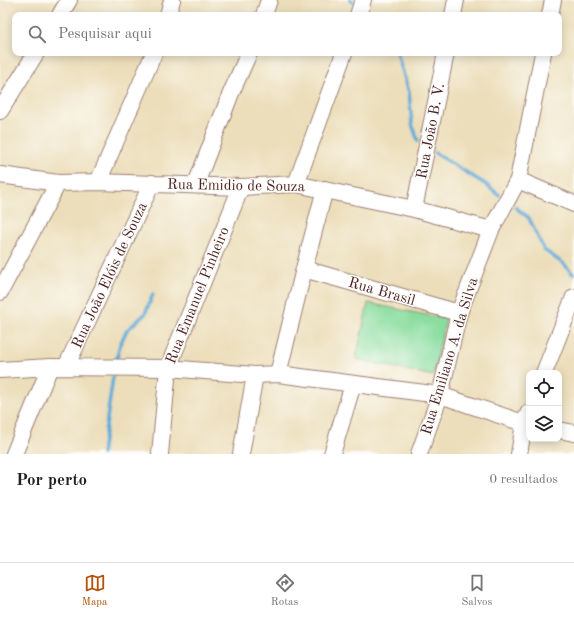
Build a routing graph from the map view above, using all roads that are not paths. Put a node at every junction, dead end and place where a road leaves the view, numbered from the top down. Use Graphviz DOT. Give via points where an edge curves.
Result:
graph roads {
  1 [pos="69,0"];
  2 [pos="172,0"];
  3 [pos="269,0"];
  4 [pos="363,0"];
  5 [pos="456,0"];
  6 [pos="553,0"];
  7 [pos="62,12"];
  8 [pos="169,12"];
  9 [pos="265,12"];
  10 [pos="359,12"];
  11 [pos="454,12"];
  12 [pos="551,12"];
  13 [pos="34,56"];
  14 [pos="153,56"];
  15 [pos="248,56"];
  16 [pos="343,56"];
  17 [pos="445,56"];
  18 [pos="542,56"];
  19 [pos="0,111"];
  20 [pos="0,175"];
  21 [pos="518,180"];
  22 [pos="98,182"];
  23 [pos="58,183"];
  24 [pos="152,183"];
  25 [pos="196,184"];
  26 [pos="296,184"];
  27 [pos="241,187"];
  28 [pos="325,189"];
  29 [pos="574,204"];
  30 [pos="414,209"];
  31 [pos="491,230"];
  32 [pos="304,269"];
  33 [pos="0,292"];
  34 [pos="574,297"];
  35 [pos="460,313"];
  36 [pos="50,367"];
  37 [pos="66,367"];
  38 [pos="168,368"];
  39 [pos="0,370"];
  40 [pos="545,370"];
  41 [pos="278,374"];
  42 [pos="255,375"];
  43 [pos="353,384"];
  44 [pos="440,395"];
  45 [pos="526,419"];
  46 [pos="526,428"];
  47 [pos="562,431"];
  48 [pos="574,433"];
  49 [pos="14,454"];
  50 [pos="160,454"];
  51 [pos="241,454"];
  52 [pos="332,454"];
  53 [pos="419,454"];
  54 [pos="519,454"];
  1 -- 7 [label="street"];
  2 -- 8 [label="street"];
  3 -- 9 [label="street"];
  4 -- 10 [label="street"];
  5 -- 11 [label="street"];
  6 -- 12 [label="street"];
  13 -- 19 [label="street"];
  14 -- 22 [label="street"];
  15 -- 25 [label="street"];
  16 -- 26 [label="street"];
  17 -- 30 [label="street, Rua João B. V."];
  18 -- 21 [label="street, Rua Emiliano A. da Silva"];
  20 -- 23 [label="street, Rua Emidio de Souza"];
  21 -- 29 [label="street"];
  21 -- 31 [label="street, Rua Emiliano A. da Silva"];
  22 -- 23 [label="street, Rua Emidio de Souza"];
  22 -- 24 [label="street, Rua Emidio de Souza"];
  23 -- 33 [label="street"];
  24 -- 25 [label="street, Rua Emidio de Souza"];
  24 -- 37 [label="street, Rua João Elóis de Souza"];
  25 -- 27 [label="street, Rua Emidio de Souza"];
  26 -- 27 [label="street, Rua Emidio de Souza"];
  26 -- 28 [label="street, Rua Emidio de Souza"];
  27 -- 38 [label="street, Rua Emanuel Pinheiro"];
  28 -- 30 [label="street, Rua Emidio de Souza"];
  28 -- 32 [label="street"];
  30 -- 31 [label="street, Rua Emidio de Souza"];
  31 -- 35 [label="street, Rua Emiliano A. da Silva"];
  32 -- 35 [label="street, Rua Brasil"];
  32 -- 41 [label="street"];
  34 -- 40 [label="street"];
  35 -- 44 [label="street, Rua Emiliano A. da Silva"];
  36 -- 37 [label="street"];
  36 -- 39 [label="street"];
  36 -- 49 [label="street"];
  37 -- 38 [label="street"];
  38 -- 42 [label="street"];
  38 -- 50 [label="street, Rua Emanuel Pinheiro"];
  41 -- 42 [label="street"];
  41 -- 43 [label="street"];
  42 -- 51 [label="street"];
  43 -- 44 [label="street"];
  43 -- 52 [label="street"];
  44 -- 45 [label="street"];
  44 -- 53 [label="street, Rua Emiliano A. da Silva"];
  46 -- 54 [label="street"];
  47 -- 48 [label="street"];
}
